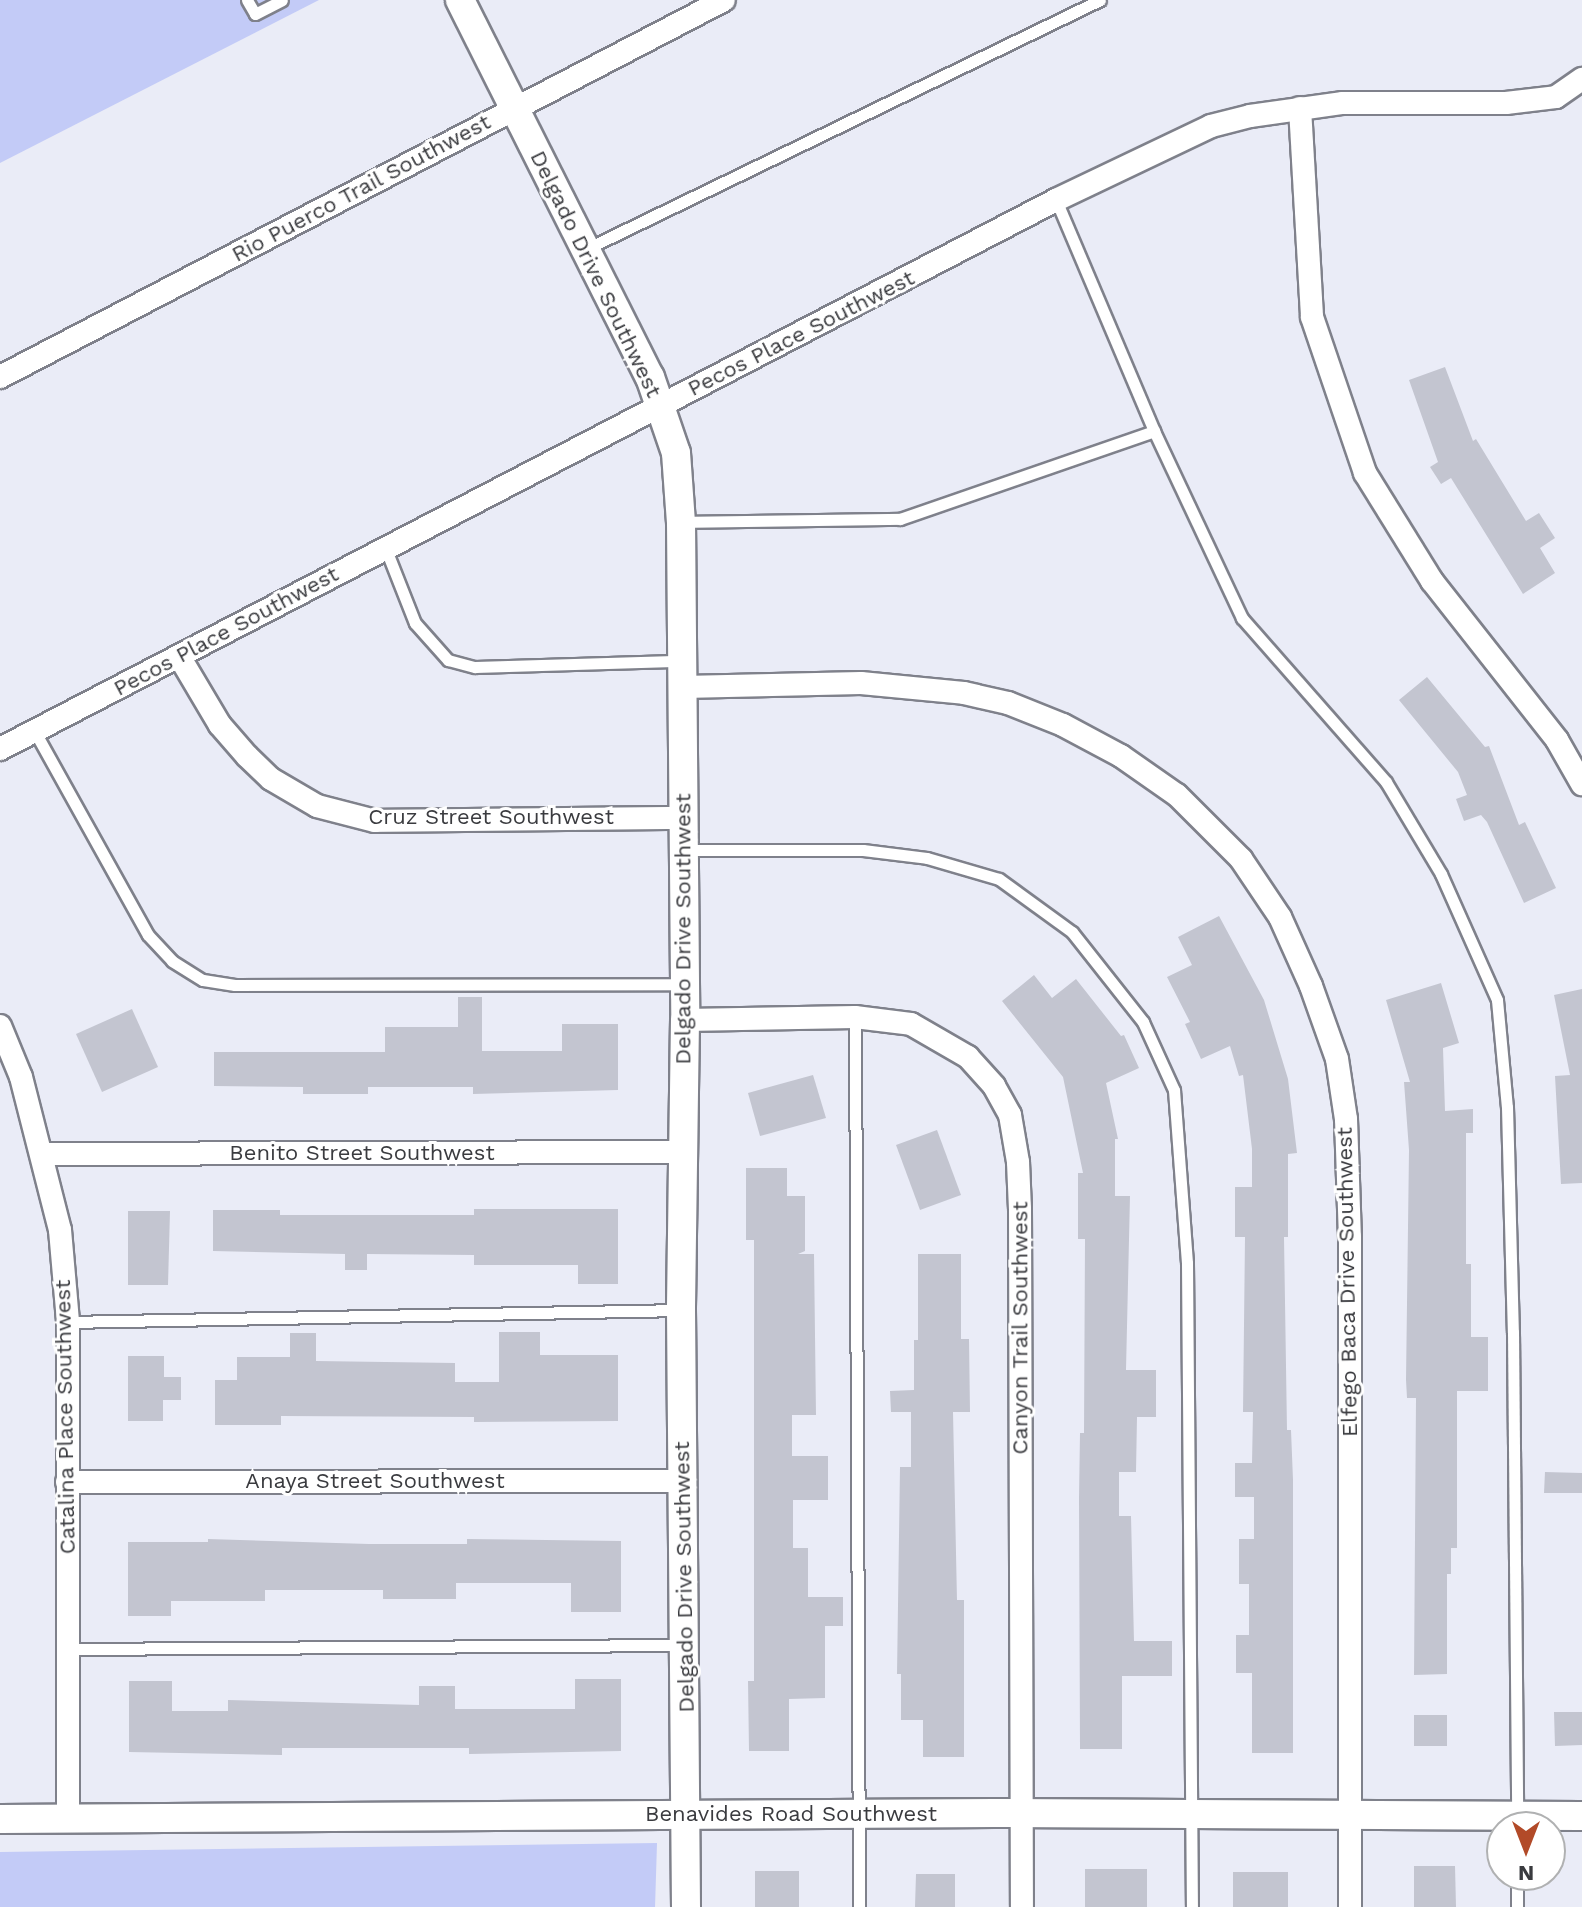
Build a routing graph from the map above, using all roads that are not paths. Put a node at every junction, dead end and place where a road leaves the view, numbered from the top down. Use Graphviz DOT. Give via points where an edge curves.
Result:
graph roads {
  1 [pos="247,0"];
  2 [pos="282,0"];
  3 [pos="460,0"];
  4 [pos="724,0"];
  5 [pos="1100,0"];
  6 [pos="1582,79"];
  7 [pos="514,108"];
  8 [pos="1300,108"];
  9 [pos="1056,200"];
  10 [pos="586,249"];
  11 [pos="0,377"];
  12 [pos="662,405"];
  13 [pos="1154,431"];
  14 [pos="681,522"];
  15 [pos="385,546"];
  16 [pos="179,656"];
  17 [pos="683,674"];
  18 [pos="35,732"];
  19 [pos="0,749"];
  20 [pos="1582,784"];
  21 [pos="682,818"];
  22 [pos="683,850"];
  23 [pos="685,984"];
  24 [pos="855,1017"];
  25 [pos="685,1020"];
  26 [pos="0,1026"];
  27 [pos="683,1152"];
  28 [pos="42,1154"];
  29 [pos="681,1310"];
  30 [pos="68,1322"];
  31 [pos="683,1481"];
  32 [pos="67,1482"];
  33 [pos="683,1645"];
  34 [pos="68,1649"];
  35 [pos="1518,1811"];
  36 [pos="1020,1813"];
  37 [pos="687,1814"];
  38 [pos="857,1814"];
  39 [pos="1192,1814"];
  40 [pos="1350,1816"];
  41 [pos="68,1818"];
  42 [pos="0,1819"];
  43 [pos="1486,1820"];
  44 [pos="686,1907"];
  45 [pos="859,1907"];
  46 [pos="1022,1907"];
  47 [pos="1192,1907"];
  48 [pos="1350,1907"];
  1 -- 2 [label="lane" via="255,14"];
  3 -- 7 [label="street, Delgado Drive Southwest"];
  4 -- 7 [label="street, Rio Puerco Trail Southwest"];
  5 -- 10 [label="lane"];
  6 -- 8 [label="street, Pecos Place Southwest" via="1556,97 1506,103 1400,101"];
  7 -- 10 [label="street, Delgado Drive Southwest"];
  7 -- 11 [label="street, Rio Puerco Trail Southwest"];
  8 -- 9 [label="street, Pecos Place Southwest" via="1211,126"];
  8 -- 20 [label="street" via="1312,317 1365,473 1432,581 1557,740"];
  9 -- 12 [label="street, Pecos Place Southwest"];
  9 -- 13 [label="lane"];
  10 -- 12 [label="street, Delgado Drive Southwest"];
  12 -- 14 [label="street, Delgado Drive Southwest" via="676,453"];
  12 -- 15 [label="street, Pecos Place Southwest"];
  13 -- 14 [label="lane" via="900,519"];
  13 -- 35 [label="lane" via="1242,618 1386,782 1441,874 1497,1000 1507,1107 1513,1332"];
  14 -- 17 [label="street, Delgado Drive Southwest"];
  15 -- 16 [label="street, Pecos Place Southwest"];
  15 -- 17 [label="lane" via="415,623 448,660 475,667"];
  16 -- 18 [label="street, Pecos Place Southwest"];
  16 -- 21 [label="street, Cruz Street Southwest" via="220,725 247,756 271,779 317,806 375,821"];
  17 -- 21 [label="street, Delgado Drive Southwest"];
  17 -- 40 [label="street, Elfego Baca Drive Southwest" via="964,693 1008,703 1063,725 1177,795 1241,859 1280,917 1337,1059 1346,1119"];
  18 -- 19 [label="street, Pecos Place Southwest"];
  18 -- 23 [label="lane" via="148,935 172,961 203,980 235,985"];
  21 -- 22 [label="street, Delgado Drive Southwest"];
  22 -- 23 [label="street, Delgado Drive Southwest"];
  22 -- 39 [label="lane" via="863,850 927,858 999,879 1072,932 1143,1022 1174,1090 1187,1263"];
  23 -- 25 [label="street, Delgado Drive Southwest"];
  24 -- 25 [label="street, Canyon Trail Southwest"];
  24 -- 36 [label="street, Canyon Trail Southwest" via="911,1024 940,1038 968,1057 994,1086 1010,1115 1020,1209"];
  24 -- 38 [label="lane"];
  25 -- 27 [label="street, Delgado Drive Southwest"];
  26 -- 28 [label="street, Catalina Place Southwest" via="21,1077"];
  27 -- 28 [label="street, Benito Street Southwest"];
  27 -- 29 [label="street, Delgado Drive Southwest"];
  28 -- 30 [label="street, Catalina Place Southwest" via="60,1230"];
  29 -- 30 [label="lane"];
  29 -- 31 [label="street, Delgado Drive Southwest"];
  30 -- 32 [label="street, Catalina Place Southwest"];
  31 -- 32 [label="street, Anaya Street Southwest"];
  31 -- 33 [label="street, Delgado Drive Southwest"];
  32 -- 34 [label="street, Catalina Place Southwest"];
  33 -- 34 [label="lane"];
  33 -- 37 [label="street, Delgado Drive Southwest"];
  34 -- 41 [label="street, Catalina Place Southwest"];
  36 -- 38 [label="street, Benavides Road Southwest"];
  36 -- 39 [label="street, Benavides Road Southwest"];
  36 -- 46 [label="street, Canyon Trail Southwest"];
  37 -- 38 [label="street, Benavides Road Southwest"];
  37 -- 41 [label="street, Benavides Road Southwest"];
  37 -- 44 [label="street, Delgado Drive Southwest"];
  38 -- 45 [label="lane"];
  39 -- 40 [label="street, Benavides Road Southwest"];
  39 -- 47 [label="lane"];
  40 -- 43 [label="street, Benavides Road Southwest"];
  40 -- 48 [label="street, Elfego Baca Drive Southwest"];
  41 -- 42 [label="street, Benavides Road Southwest"];
}
